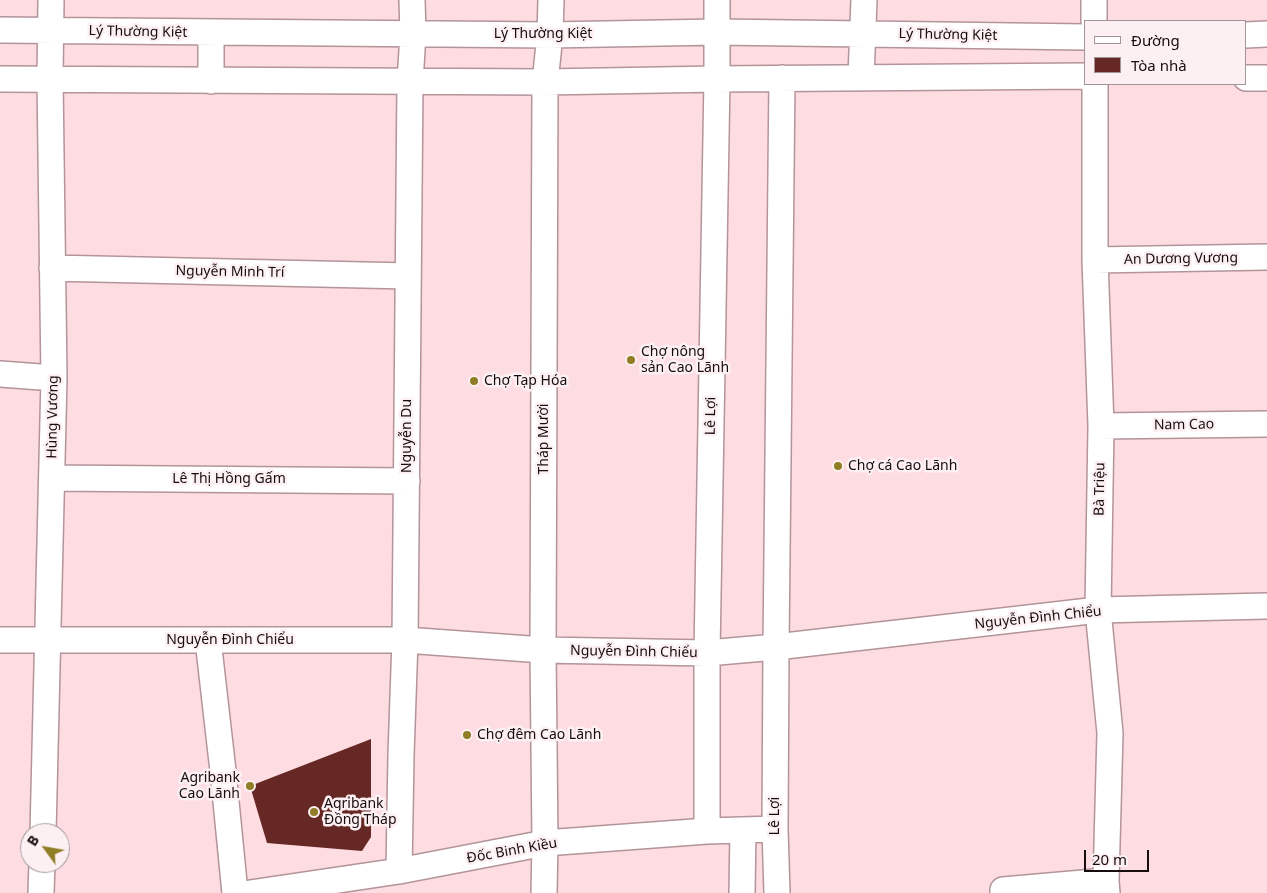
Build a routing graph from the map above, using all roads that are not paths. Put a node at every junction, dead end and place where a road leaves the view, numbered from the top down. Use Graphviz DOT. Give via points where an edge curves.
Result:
graph roads {
  1 [pos="51,0"];
  2 [pos="412,0"];
  3 [pos="551,0"];
  4 [pos="717,0"];
  5 [pos="864,0"];
  6 [pos="1094,0"];
  7 [pos="1094,20"];
  8 [pos="0,30"];
  9 [pos="52,31"];
  10 [pos="211,32"];
  11 [pos="717,32"];
  12 [pos="413,34"];
  13 [pos="550,34"];
  14 [pos="863,34"];
  15 [pos="1267,34"];
  16 [pos="1247,35"];
  17 [pos="1084,37"];
  18 [pos="1084,76"];
  19 [pos="861,77"];
  20 [pos="782,78"];
  21 [pos="1247,78"];
  22 [pos="1267,78"];
  23 [pos="0,79"];
  24 [pos="50,79"];
  25 [pos="717,79"];
  26 [pos="211,80"];
  27 [pos="410,82"];
  28 [pos="546,82"];
  29 [pos="1095,85"];
  30 [pos="1267,257"];
  31 [pos="1095,260"];
  32 [pos="52,268"];
  33 [pos="408,276"];
  34 [pos="0,374"];
  35 [pos="54,378"];
  36 [pos="1267,424"];
  37 [pos="1101,426"];
  38 [pos="52,478"];
  39 [pos="407,481"];
  40 [pos="1267,606"];
  41 [pos="1098,610"];
  42 [pos="0,640"];
  43 [pos="48,640"];
  44 [pos="208,640"];
  45 [pos="405,640"];
  46 [pos="776,648"];
  47 [pos="543,650"];
  48 [pos="707,653"];
  49 [pos="43,823"];
  50 [pos="743,830"];
  51 [pos="775,830"];
  52 [pos="707,831"];
  53 [pos="545,843"];
  54 [pos="398,871"];
  55 [pos="42,873"];
  56 [pos="1107,887"];
  57 [pos="41,893"];
  58 [pos="235,893"];
  59 [pos="250,893"];
  60 [pos="544,893"];
  61 [pos="742,893"];
  62 [pos="777,893"];
  63 [pos="1003,893"];
  1 -- 9 [label="street, Hùng Vương"];
  2 -- 12 [label="street, Nguyễn Du"];
  3 -- 13 [label="street, Tháp Mười"];
  4 -- 11 [label="street, Lê Lợi"];
  5 -- 14 [label="street"];
  6 -- 7 [label="street"];
  8 -- 9 [label="street, Lý Thường Kiệt"];
  9 -- 10 [label="street, Lý Thường Kiệt"];
  9 -- 24 [label="street, Hùng Vương"];
  10 -- 12 [label="street, Lý Thường Kiệt"];
  10 -- 26 [label="street"];
  11 -- 13 [label="street, Lý Thường Kiệt"];
  11 -- 14 [label="street, Lý Thường Kiệt"];
  11 -- 25 [label="street, Lê Lợi"];
  12 -- 13 [label="street, Lý Thường Kiệt"];
  12 -- 27 [label="street, Nguyễn Du"];
  13 -- 28 [label="street, Tháp Mười"];
  14 -- 17 [label="street, Lý Thường Kiệt"];
  14 -- 19 [label="street"];
  15 -- 16 [label="street"];
  18 -- 19 [label="street"];
  19 -- 20 [label="street"];
  20 -- 25 [label="street"];
  20 -- 46 [label="street, Lê Lợi"];
  21 -- 22 [label="street"];
  23 -- 24 [label="street"];
  24 -- 26 [label="street"];
  24 -- 32 [label="street, Hùng Vương"];
  25 -- 28 [label="street"];
  25 -- 48 [label="street, Lê Lợi"];
  26 -- 27 [label="street"];
  27 -- 28 [label="street"];
  27 -- 33 [label="street, Nguyễn Du"];
  28 -- 47 [label="street, Tháp Mười"];
  29 -- 31 [label="street, Bà Triệu"];
  30 -- 31 [label="street, An Dương Vương"];
  31 -- 37 [label="street, Bà Triệu"];
  32 -- 33 [label="street, Nguyễn Minh Trí"];
  32 -- 35 [label="street, Hùng Vương"];
  33 -- 39 [label="street, Nguyễn Du"];
  34 -- 35 [label="street"];
  35 -- 38 [label="street, Hùng Vương"];
  36 -- 37 [label="street, Nam Cao"];
  37 -- 41 [label="street, Bà Triệu"];
  38 -- 39 [label="street, Lê Thị Hồng Gấm"];
  38 -- 43 [label="street, Hùng Vương"];
  39 -- 45 [label="street, Nguyễn Du"];
  40 -- 41 [label="street, Nguyễn Đình Chiểu"];
  41 -- 46 [label="street, Nguyễn Đình Chiểu"];
  41 -- 56 [label="street, Bà Triệu" via="1110,734"];
  42 -- 43 [label="street, Nguyễn Đình Chiểu"];
  43 -- 44 [label="street, Nguyễn Đình Chiểu"];
  43 -- 49 [label="street, Hùng Vương"];
  44 -- 45 [label="street, Nguyễn Đình Chiểu"];
  44 -- 58 [label="street"];
  45 -- 47 [label="street, Nguyễn Đình Chiểu"];
  45 -- 54 [label="street, Nguyễn Du"];
  46 -- 48 [label="street, Nguyễn Đình Chiểu"];
  46 -- 51 [label="street, Lê Lợi"];
  47 -- 48 [label="street, Nguyễn Đình Chiểu"];
  47 -- 53 [label="street, Tháp Mười"];
  48 -- 52 [label="street, Lê Lợi"];
  50 -- 51 [label="street, Đốc Binh Kiều"];
  50 -- 52 [label="street, Đốc Binh Kiều"];
  50 -- 61 [label="street"];
  51 -- 62 [label="street, Lê Lợi"];
  52 -- 53 [label="street, Đốc Binh Kiều"];
  53 -- 54 [label="street, Đốc Binh Kiều"];
  53 -- 60 [label="street, Tháp Mười"];
  54 -- 59 [label="street, Đốc Binh Kiều"];
  55 -- 57 [label="street"];
  56 -- 63 [label="street" via="1003,890"];
}
